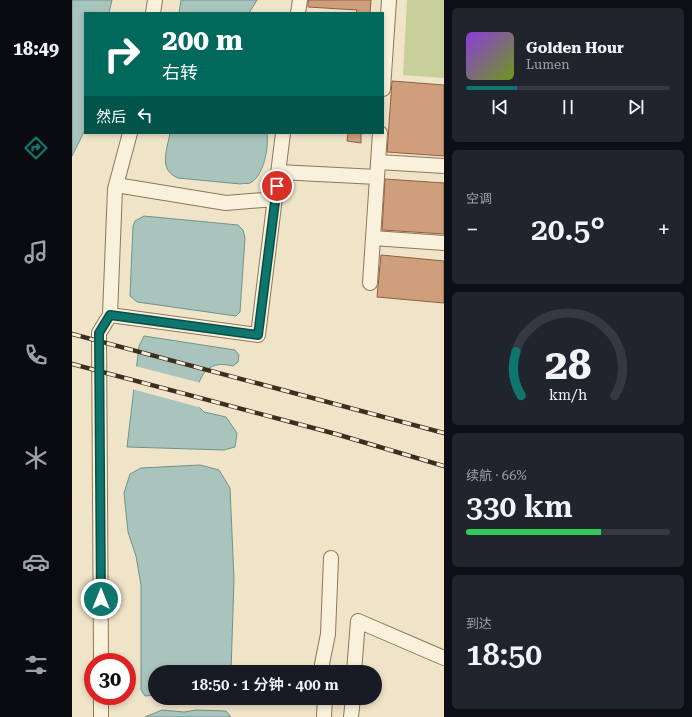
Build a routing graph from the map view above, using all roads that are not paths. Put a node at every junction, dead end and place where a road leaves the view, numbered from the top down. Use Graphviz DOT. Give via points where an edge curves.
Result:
graph roads {
  1 [pos="155,0"];
  2 [pos="300,0"];
  3 [pos="389,0"];
  4 [pos="153,12"];
  5 [pos="298,12"];
  6 [pos="384,74"];
  7 [pos="130,134"];
  8 [pos="284,134"];
  9 [pos="380,134"];
  10 [pos="378,162"];
  11 [pos="444,166"];
  12 [pos="279,172"];
  13 [pos="377,177"];
  14 [pos="116,185"];
  15 [pos="275,199"];
  16 [pos="373,238"];
  17 [pos="444,243"];
  18 [pos="370,282"];
  19 [pos="110,315"];
  20 [pos="331,558"];
  21 [pos="101,653"];
  22 [pos="444,658"];
  23 [pos="322,665"];
  24 [pos="355,665"];
  25 [pos="101,705"];
  26 [pos="325,705"];
  27 [pos="352,705"];
  28 [pos="101,717"];
  29 [pos="324,717"];
  30 [pos="351,717"];
  1 -- 4 [label="street"];
  2 -- 5 [label="street"];
  3 -- 6 [label="street"];
  7 -- 14 [label="street"];
  8 -- 12 [label="street"];
  9 -- 10 [label="street"];
  10 -- 11 [label="street"];
  10 -- 13 [label="street"];
  12 -- 13 [label="street"];
  12 -- 15 [label="street"];
  13 -- 16 [label="street"];
  14 -- 15 [label="street" via="226,203"];
  14 -- 19 [label="street"];
  15 -- 19 [label="street" via="258,335"];
  16 -- 17 [label="street"];
  16 -- 18 [label="street"];
  19 -- 21 [label="street" via="99,333"];
  20 -- 23 [label="street" via="328,634"];
  22 -- 24 [label="street" via="358,621"];
  25 -- 28 [label="street"];
  26 -- 29 [label="street"];
  27 -- 30 [label="street"];
}
